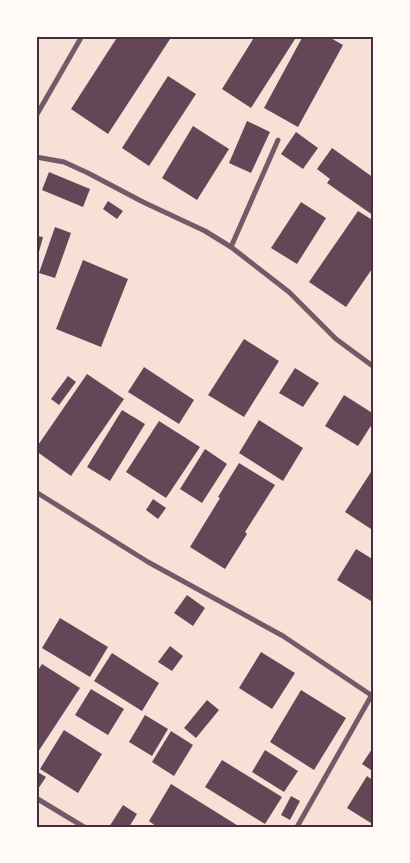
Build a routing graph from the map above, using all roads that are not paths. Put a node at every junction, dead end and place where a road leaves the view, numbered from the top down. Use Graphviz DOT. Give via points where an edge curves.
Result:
graph roads {
  1 [pos="82,36"];
  2 [pos="36,116"];
  3 [pos="278,140"];
  4 [pos="36,157"];
  5 [pos="231,247"];
  6 [pos="374,367"];
  7 [pos="36,492"];
  8 [pos="372,693"];
  9 [pos="36,798"];
  10 [pos="84,827"];
  11 [pos="297,827"];
  1 -- 2 [label="street"];
  3 -- 5 [label="street"];
  4 -- 5 [label="street" via="64,162 88,173 205,230"];
  5 -- 6 [label="street" via="289,292 336,339"];
  7 -- 8 [label="street" via="148,562 283,636"];
  8 -- 11 [label="street"];
  9 -- 10 [label="street"];
}
